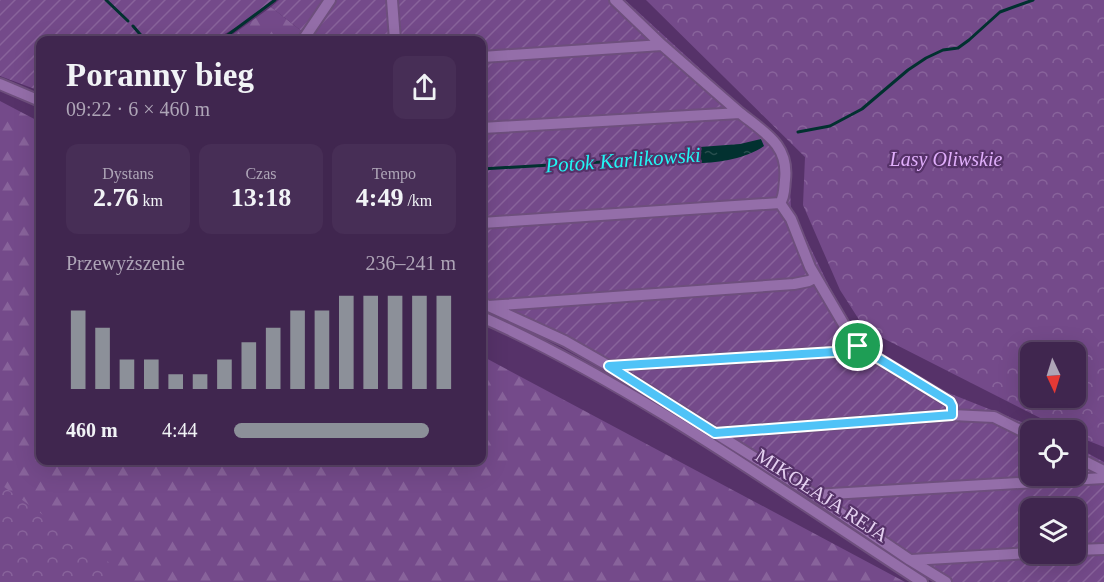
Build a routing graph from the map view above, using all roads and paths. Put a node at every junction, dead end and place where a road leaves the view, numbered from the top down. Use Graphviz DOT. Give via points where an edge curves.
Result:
graph roads {
  1 [pos="330,0"];
  2 [pos="392,0"];
  3 [pos="615,0"];
  4 [pos="306,36"];
  5 [pos="395,36"];
  6 [pos="662,45"];
  7 [pos="486,57"];
  8 [pos="0,84"];
  9 [pos="36,99"];
  10 [pos="740,113"];
  11 [pos="486,128"];
  12 [pos="780,203"];
  13 [pos="486,223"];
  14 [pos="816,277"];
  15 [pos="486,304"];
  16 [pos="486,305"];
  17 [pos="486,319"];
  18 [pos="858,346"];
  19 [pos="609,366"];
  20 [pos="952,415"];
  21 [pos="1020,430"];
  22 [pos="715,433"];
  23 [pos="1086,462"];
  24 [pos="1104,471"];
  25 [pos="1104,478"];
  26 [pos="814,495"];
  27 [pos="1104,549"];
  28 [pos="1086,550"];
  29 [pos="1020,554"];
  30 [pos="910,560"];
  31 [pos="922,582"];
  32 [pos="946,582"];
  1 -- 4 [label="street"];
  2 -- 5 [label="street"];
  3 -- 6 [label="street"];
  6 -- 7 [label="street"];
  6 -- 10 [label="street"];
  8 -- 9 [label="street"];
  10 -- 11 [label="street"];
  10 -- 12 [label="street" via="783,152 786,175"];
  12 -- 13 [label="street"];
  12 -- 14 [label="street"];
  14 -- 15 [label="street" via="794,284"];
  14 -- 18 [label="street"];
  16 -- 19 [label="street" via="565,340"];
  17 -- 31 [label="street, MIKOŁAJA REJA" via="532,339 628,393"];
  18 -- 19 [label="street" via="850,351"];
  18 -- 20 [label="street" via="950,402"];
  19 -- 22 [label="street"];
  20 -- 21 [label="street" via="994,417"];
  20 -- 22 [label="street"];
  22 -- 26 [label="street"];
  23 -- 24 [label="street"];
  25 -- 26 [label="street"];
  26 -- 30 [label="street"];
  27 -- 28 [label="street"];
  29 -- 30 [label="street"];
  30 -- 32 [label="street"];
}
